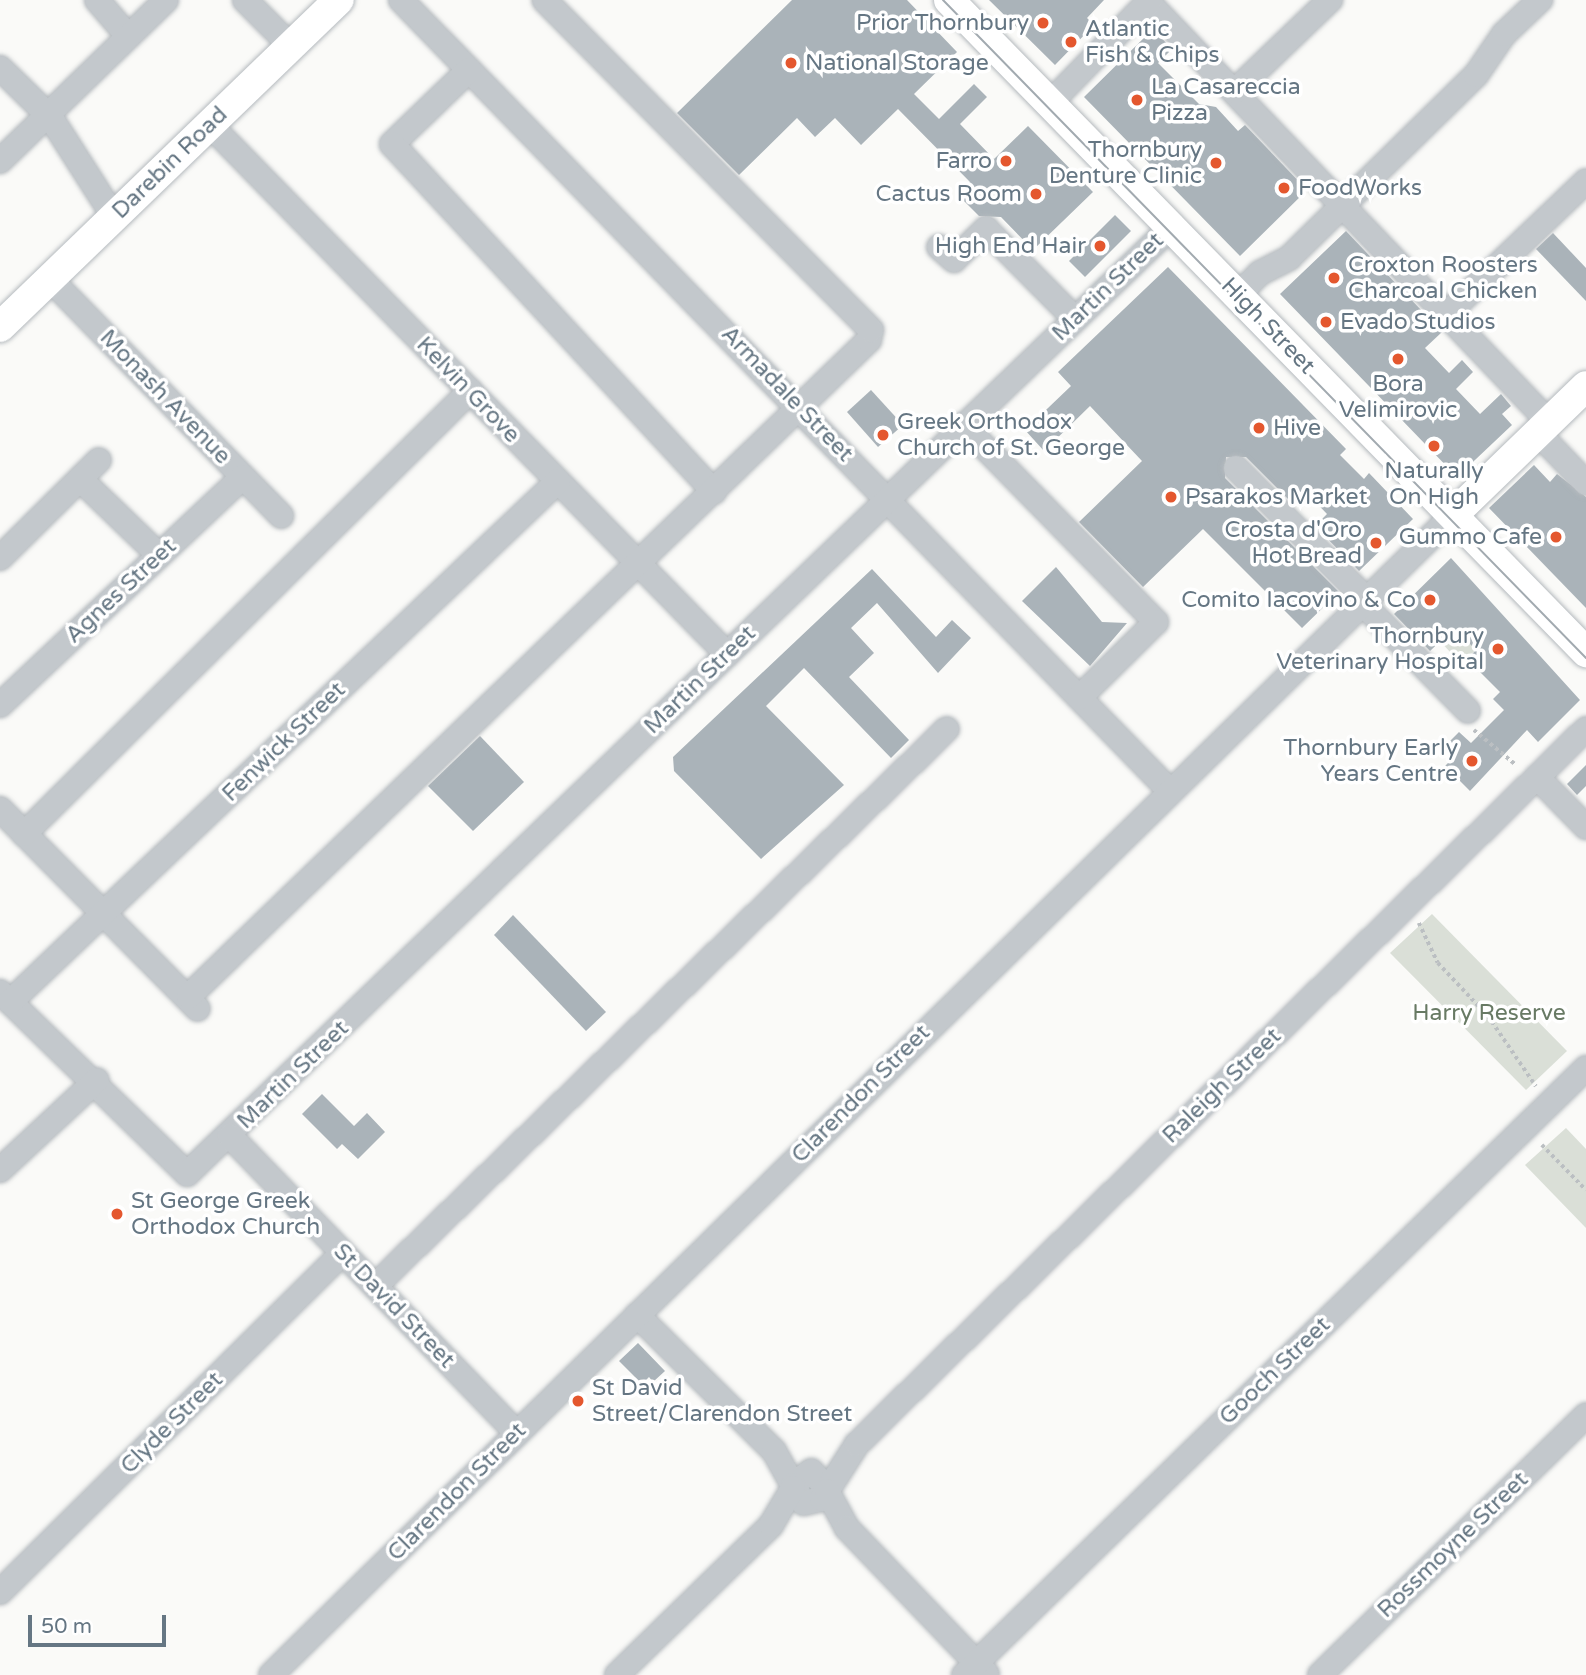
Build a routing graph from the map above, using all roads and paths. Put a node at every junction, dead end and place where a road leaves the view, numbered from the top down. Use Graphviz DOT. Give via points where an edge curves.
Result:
graph roads {
  1 [pos="97,0"];
  2 [pos="166,0"];
  3 [pos="245,0"];
  4 [pos="339,0"];
  5 [pos="401,0"];
  6 [pos="545,0"];
  7 [pos="949,0"];
  8 [pos="1330,0"];
  9 [pos="1540,0"];
  10 [pos="1149,1"];
  11 [pos="128,36"];
  12 [pos="291,46"];
  13 [pos="0,68"];
  14 [pos="469,70"];
  15 [pos="1235,91"];
  16 [pos="1050,103"];
  17 [pos="48,115"];
  18 [pos="209,125"];
  19 [pos="0,161"];
  20 [pos="1586,181"];
  21 [pos="1341,207"];
  22 [pos="114,217"];
  23 [pos="1171,227"];
  24 [pos="939,247"];
  25 [pos="50,279"];
  26 [pos="1238,295"];
  27 [pos="1447,314"];
  28 [pos="1075,319"];
  29 [pos="0,327"];
  30 [pos="1586,386"];
  31 [pos="470,391"];
  32 [pos="801,408"];
  33 [pos="963,425"];
  34 [pos="1543,428"];
  35 [pos="99,460"];
  36 [pos="1236,468"];
  37 [pos="243,477"];
  38 [pos="80,479"];
  39 [pos="558,481"];
  40 [pos="1586,483"];
  41 [pos="714,492"];
  42 [pos="888,497"];
  43 [pos="1453,515"];
  44 [pos="281,516"];
  45 [pos="159,555"];
  46 [pos="0,558"];
  47 [pos="640,565"];
  48 [pos="1364,601"];
  49 [pos="1586,652"];
  50 [pos="727,654"];
  51 [pos="1080,697"];
  52 [pos="0,705"];
  53 [pos="1468,711"];
  54 [pos="947,729"];
  55 [pos="1586,729"];
  56 [pos="1526,771"];
  57 [pos="1170,791"];
  58 [pos="0,809"];
  59 [pos="1586,827"];
  60 [pos="24,834"];
  61 [pos="103,914"];
  62 [pos="1419,923"];
  63 [pos="5,997"];
  64 [pos="1586,1068"];
  65 [pos="97,1080"];
  66 [pos="1536,1086"];
  67 [pos="230,1136"];
  68 [pos="1542,1145"];
  69 [pos="0,1170"];
  70 [pos="1586,1190"];
  71 [pos="343,1253"];
  72 [pos="375,1286"];
  73 [pos="638,1315"];
  74 [pos="1586,1415"];
  75 [pos="517,1433"];
  76 [pos="810,1488"];
  77 [pos="0,1592"];
  78 [pos="976,1671"];
  79 [pos="271,1675"];
  80 [pos="617,1675"];
  81 [pos="1320,1675"];
  1 -- 11 [label="street"];
  2 -- 11 [label="street"];
  3 -- 12 [label="street"];
  4 -- 12 [label="main road, Darebin Road"];
  5 -- 14 [label="street, Armadale Street"];
  6 -- 32 [label="street" via="871,330 869,340"];
  7 -- 16 [label="main road, High Street"];
  8 -- 15 [label="street"];
  9 -- 21 [label="street" via="1504,34 1476,75"];
  10 -- 15 [label="street"];
  10 -- 16 [label="street"];
  11 -- 17 [label="street"];
  12 -- 18 [label="main road, Darebin Road"];
  13 -- 17 [label="street"];
  14 -- 32 [label="street, Armadale Street"];
  14 -- 41 [label="street" via="391,144"];
  15 -- 21 [label="street"];
  16 -- 23 [label="main road, High Street"];
  17 -- 19 [label="street"];
  17 -- 22 [label="street"];
  18 -- 22 [label="main road, Darebin Road"];
  18 -- 31 [label="street, Kelvin Grove"];
  20 -- 27 [label="street"];
  21 -- 26 [label="street" via="1289,258 1260,273"];
  21 -- 27 [label="street"];
  22 -- 25 [label="main road, Darebin Road"];
  23 -- 26 [label="main road, High Street"];
  23 -- 28 [label="street, Martin Street"];
  24 -- 28 [label="street" via="954,260 986,229"];
  25 -- 29 [label="main road, Darebin Road"];
  25 -- 37 [label="street, Monash Avenue"];
  26 -- 43 [label="main road, High Street"];
  27 -- 34 [label="street"];
  28 -- 33 [label="street, Martin Street"];
  30 -- 34 [label="main road"];
  31 -- 39 [label="street, Kelvin Grove"];
  31 -- 60 [label="street"];
  32 -- 41 [label="street"];
  32 -- 42 [label="street, Armadale Street"];
  33 -- 42 [label="street, Martin Street"];
  33 -- 51 [label="street" via="1156,622"];
  34 -- 40 [label="street"];
  34 -- 43 [label="main road"];
  35 -- 38 [label="street"];
  36 -- 48 [label="street"];
  37 -- 44 [label="street, Monash Avenue"];
  37 -- 45 [label="street, Agnes Street"];
  38 -- 45 [label="street"];
  38 -- 46 [label="street"];
  39 -- 47 [label="street, Kelvin Grove"];
  39 -- 61 [label="street, Fenwick Street"];
  41 -- 47 [label="street"];
  42 -- 50 [label="street, Martin Street"];
  42 -- 51 [label="street, Armadale Street"];
  43 -- 48 [label="street, Clarendon Street"];
  43 -- 49 [label="main road, High Street"];
  45 -- 52 [label="street, Agnes Street"];
  47 -- 50 [label="street, Kelvin Grove"];
  47 -- 61 [label="street" via="194,1003"];
  48 -- 53 [label="street"];
  48 -- 57 [label="street, Clarendon Street"];
  50 -- 67 [label="street, Martin Street"];
  51 -- 57 [label="street, Armadale Street"];
  53 -- 56 [label="path" via="1462,717"];
  54 -- 72 [label="street"];
  55 -- 56 [label="street, Raleigh Street"];
  56 -- 59 [label="street"];
  56 -- 76 [label="street, Raleigh Street"];
  57 -- 73 [label="street, Clarendon Street"];
  58 -- 60 [label="street"];
  60 -- 61 [label="street"];
  61 -- 63 [label="street, Fenwick Street"];
  62 -- 66 [label="path" via="1438,963 1488,1016"];
  63 -- 65 [label="street"];
  64 -- 78 [label="street, Gooch Street"];
  65 -- 67 [label="street" via="187,1174"];
  65 -- 69 [label="street"];
  67 -- 71 [label="street, St David Street"];
  68 -- 70 [label="path"];
  71 -- 72 [label="street, St David Street"];
  71 -- 77 [label="street, Clyde Street"];
  72 -- 75 [label="street, St David Street"];
  73 -- 75 [label="street, Clarendon Street"];
  73 -- 76 [label="street"];
  74 -- 81 [label="street, Rossmoyne Street"];
  75 -- 79 [label="street, Clarendon Street"];
  76 -- 78 [label="street"];
  76 -- 80 [label="street, Raleigh Street"];
}
